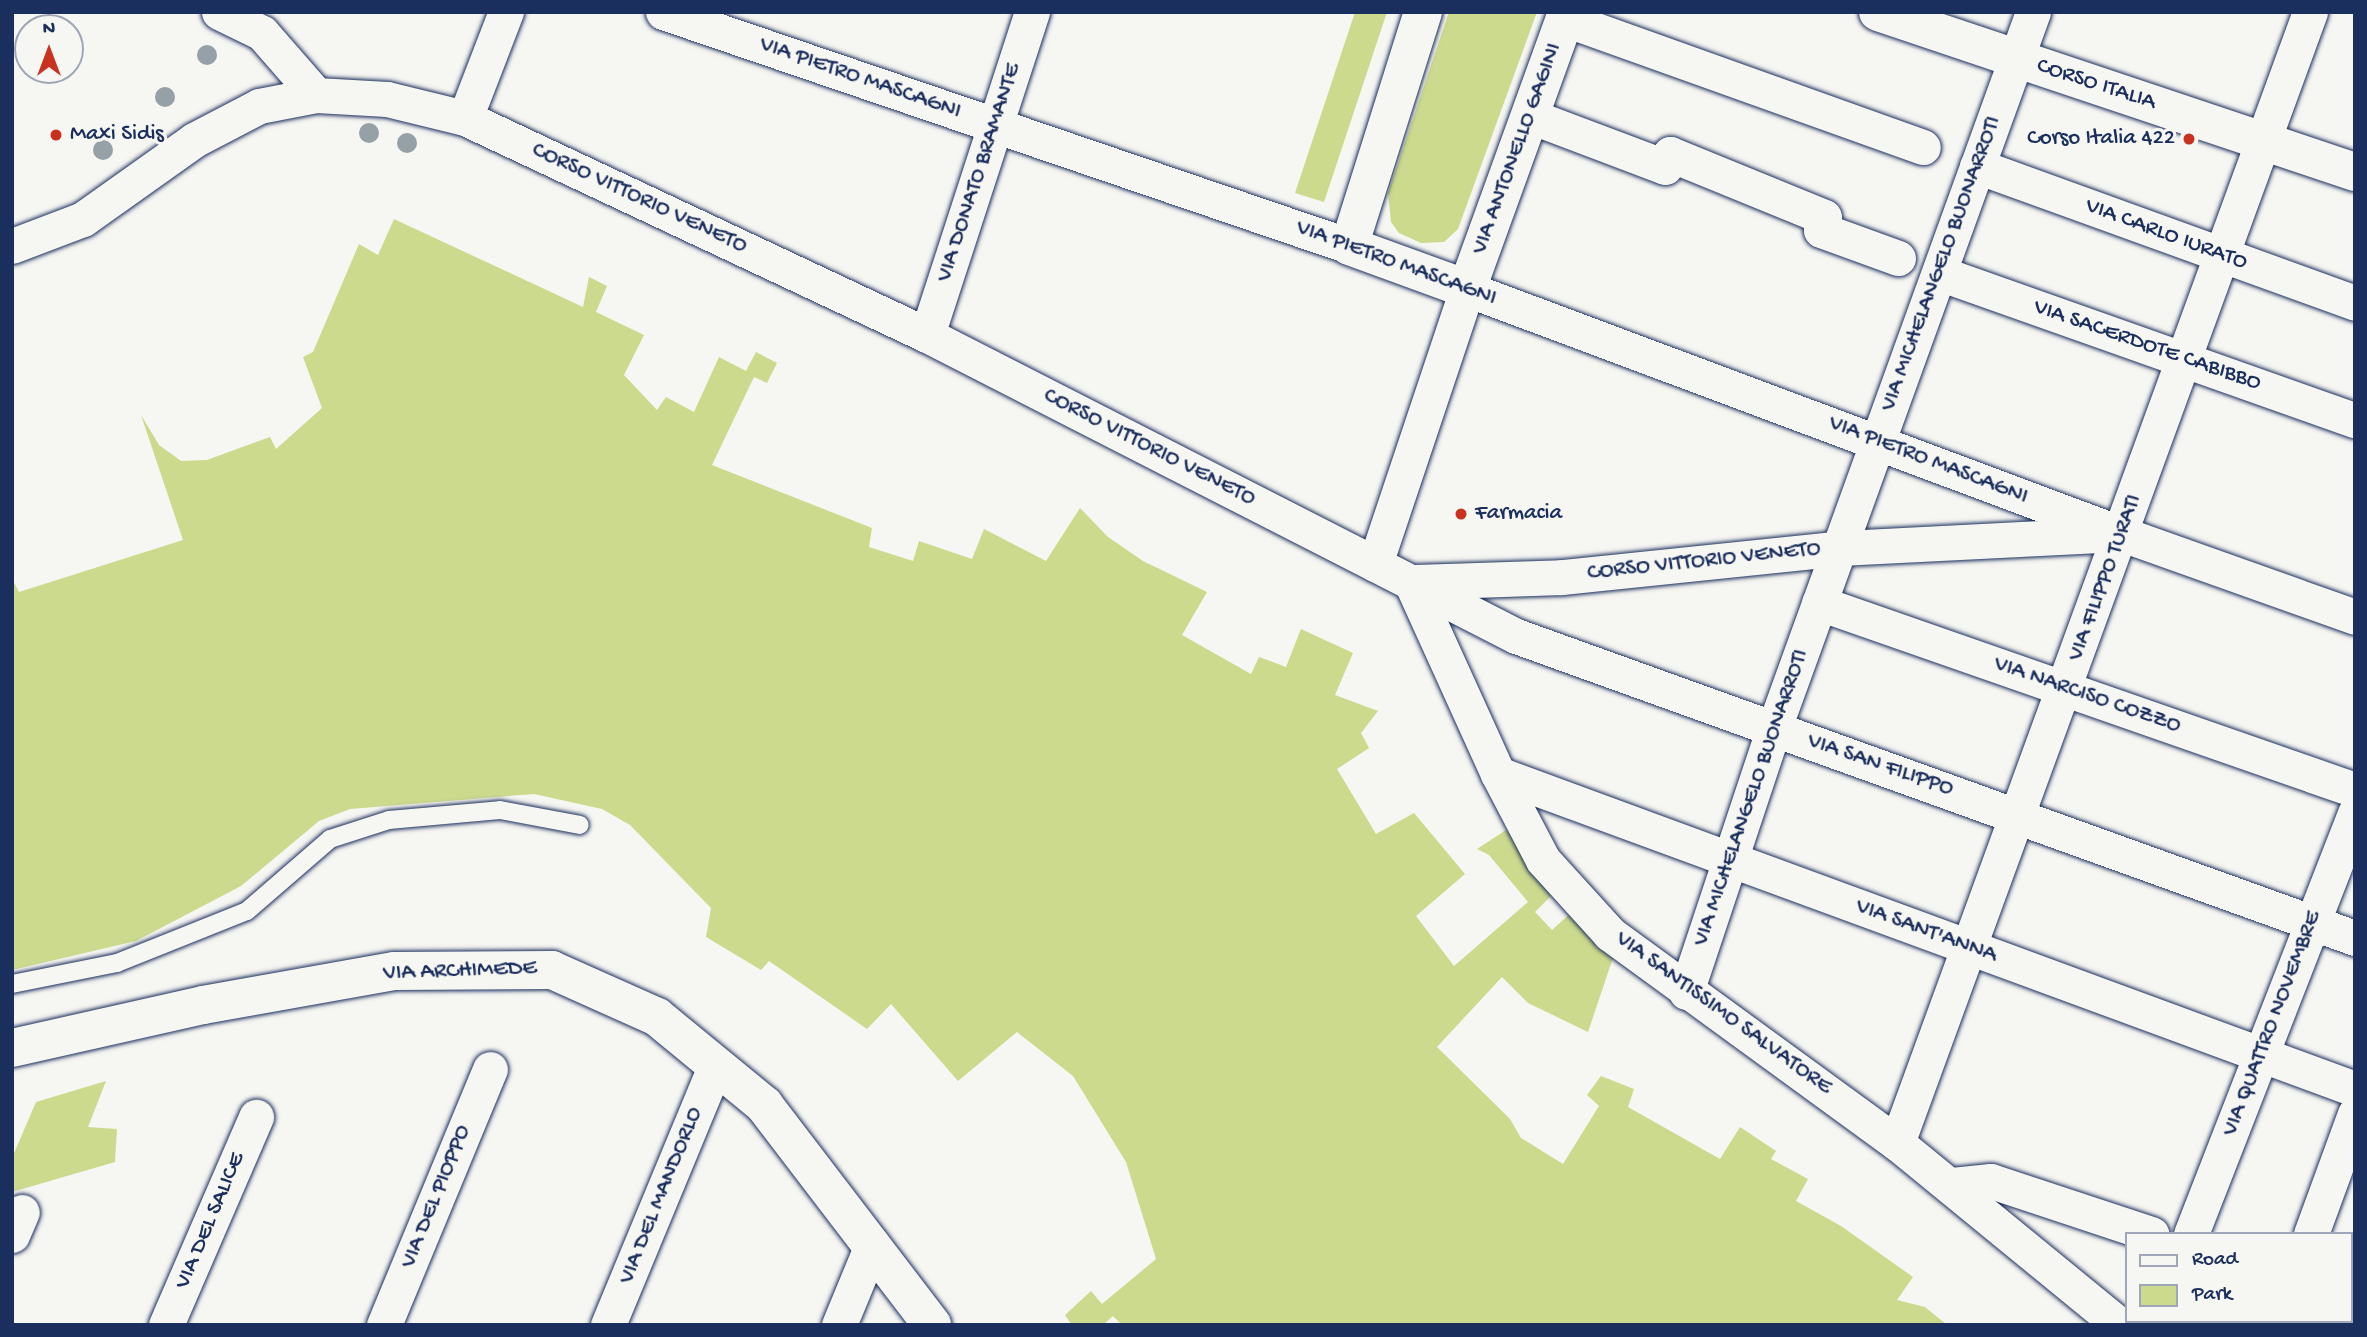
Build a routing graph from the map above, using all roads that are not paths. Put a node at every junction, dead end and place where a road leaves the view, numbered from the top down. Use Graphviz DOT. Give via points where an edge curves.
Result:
graph roads {
  1 [pos="219,12"];
  2 [pos="506,12"];
  3 [pos="663,12"];
  4 [pos="1032,12"];
  5 [pos="1423,12"];
  6 [pos="1878,12"];
  7 [pos="2033,12"];
  8 [pos="2310,12"];
  9 [pos="1566,15"];
  10 [pos="2016,59"];
  11 [pos="316,95"];
  12 [pos="1530,116"];
  13 [pos="465,118"];
  14 [pos="995,125"];
  15 [pos="2264,141"];
  16 [pos="1923,147"];
  17 [pos="1977,166"];
  18 [pos="2355,172"];
  19 [pos="12,246"];
  20 [pos="1349,246"];
  21 [pos="2222,256"];
  22 [pos="1898,258"];
  23 [pos="1939,273"];
  24 [pos="1467,289"];
  25 [pos="2355,303"];
  26 [pos="927,335"];
  27 [pos="2185,360"];
  28 [pos="2355,420"];
  29 [pos="1877,442"];
  30 [pos="2122,534"];
  31 [pos="1842,548"];
  32 [pos="1375,564"];
  33 [pos="1411,582"];
  34 [pos="1819,603"];
  35 [pos="2355,617"];
  36 [pos="2065,689"];
  37 [pos="1774,728"];
  38 [pos="1498,774"];
  39 [pos="2355,790"];
  40 [pos="2355,813"];
  41 [pos="2019,814"];
  42 [pos="579,825"];
  43 [pos="1731,860"];
  44 [pos="2313,922"];
  45 [pos="2355,938"];
  46 [pos="1969,947"];
  47 [pos="12,984"];
  48 [pos="1686,992"];
  49 [pos="12,1048"];
  50 [pos="2262,1055"];
  51 [pos="715,1068"];
  52 [pos="490,1069"];
  53 [pos="2355,1089"];
  54 [pos="2355,1114"];
  55 [pos="256,1117"];
  56 [pos="1897,1143"];
  57 [pos="1952,1185"];
  58 [pos="2145,1232"];
  59 [pos="2192,1232"];
  60 [pos="2312,1232"];
  61 [pos="872,1245"];
  62 [pos="166,1325"];
  63 [pos="384,1325"];
  64 [pos="608,1325"];
  65 [pos="839,1325"];
  66 [pos="932,1325"];
  67 [pos="2119,1325"];
  1 -- 11 [label="street" via="262,33"];
  2 -- 13 [label="street"];
  3 -- 14 [label="street, VIA PIETRO MASCAGNI"];
  4 -- 14 [label="street, VIA DONATO BRAMANTE"];
  5 -- 20 [label="main road"];
  6 -- 10 [label="main road, CORSO ITALIA"];
  7 -- 10 [label="street, VIA MICHELANGELO BUONARROTI"];
  8 -- 15 [label="street, VIA FILIPPO TURATI"];
  9 -- 12 [label="main road, VIA ANTONELLO GAGINI"];
  9 -- 16 [label="street"];
  10 -- 15 [label="main road, CORSO ITALIA"];
  10 -- 17 [label="street, VIA MICHELANGELO BUONARROTI"];
  11 -- 13 [label="street, CORSO VITTORIO VENETO" via="387,99"];
  11 -- 19 [label="street, CORSO VITTORIO VENETO" via="259,106 194,140 83,219"];
  12 -- 22 [label="street" via="1665,167 1670,154 1824,217 1821,230"];
  12 -- 24 [label="main road, VIA ANTONELLO GAGINI"];
  13 -- 26 [label="street, CORSO VITTORIO VENETO"];
  14 -- 20 [label="street, VIA PIETRO MASCAGNI"];
  14 -- 26 [label="street, VIA DONATO BRAMANTE"];
  15 -- 18 [label="main road, CORSO ITALIA"];
  15 -- 21 [label="street, VIA FILIPPO TURATI"];
  17 -- 21 [label="street, VIA CARLO IURATO"];
  17 -- 23 [label="street, VIA MICHELANGELO BUONARROTI"];
  20 -- 24 [label="main road, VIA PIETRO MASCAGNI"];
  21 -- 25 [label="street, VIA CARLO IURATO"];
  21 -- 27 [label="street, VIA FILIPPO TURATI"];
  23 -- 27 [label="street, VIA SACERDOTE CABIBBO"];
  23 -- 29 [label="street, VIA MICHELANGELO BUONARROTI"];
  24 -- 29 [label="street, VIA PIETRO MASCAGNI"];
  24 -- 32 [label="street, VIA ANTONELLO GAGINI"];
  26 -- 32 [label="street, CORSO VITTORIO VENETO"];
  27 -- 28 [label="street, VIA SACERDOTE CABIBBO"];
  27 -- 30 [label="street, VIA FILIPPO TURATI"];
  29 -- 30 [label="street, VIA PIETRO MASCAGNI"];
  29 -- 31 [label="street, VIA MICHELANGELO BUONARROTI"];
  30 -- 31 [label="street, CORSO VITTORIO VENETO"];
  30 -- 35 [label="street, CORSO VITTORIO VENETO"];
  30 -- 36 [label="street, VIA FILIPPO TURATI"];
  31 -- 33 [label="street, CORSO VITTORIO VENETO" via="1562,577"];
  31 -- 34 [label="street, VIA MICHELANGELO BUONARROTI"];
  32 -- 33 [label="street, CORSO VITTORIO VENETO"];
  33 -- 37 [label="street, VIA SAN FILIPPO" via="1516,636"];
  33 -- 38 [label="street, VIA SANTISSIMO SALVATORE"];
  34 -- 36 [label="street, VIA NARCISO COZZO"];
  34 -- 37 [label="street, VIA MICHELANGELO BUONARROTI"];
  36 -- 39 [label="street, VIA NARCISO COZZO"];
  36 -- 41 [label="street, VIA FILIPPO TURATI"];
  37 -- 41 [label="street, VIA SAN FILIPPO"];
  37 -- 43 [label="street, VIA MICHELANGELO BUONARROTI"];
  38 -- 43 [label="street, VIA SANT'ANNA"];
  38 -- 48 [label="street, VIA SANTISSIMO SALVATORE" via="1543,860 1611,934"];
  40 -- 44 [label="street, VIA QUATTRO NOVEMBRE"];
  41 -- 44 [label="street, VIA SAN FILIPPO"];
  41 -- 46 [label="street, VIA FILIPPO TURATI"];
  42 -- 47 [label="lane" via="500,810 389,820 330,839 247,911 117,963"];
  43 -- 46 [label="street, VIA SANT'ANNA"];
  43 -- 48 [label="street, VIA MICHELANGELO BUONARROTI"];
  44 -- 45 [label="street, VIA SAN FILIPPO"];
  44 -- 50 [label="street, VIA QUATTRO NOVEMBRE"];
  46 -- 50 [label="street, VIA SANT'ANNA"];
  46 -- 56 [label="street, VIA FILIPPO TURATI"];
  48 -- 56 [label="street, VIA SANTISSIMO SALVATORE" via="1787,1059"];
  49 -- 51 [label="main road, VIA ARCHIMEDE" via="203,1005 394,971 531,968 552,970 657,1017"];
  50 -- 53 [label="street, VIA SANT'ANNA"];
  50 -- 59 [label="street, VIA QUATTRO NOVEMBRE"];
  51 -- 61 [label="main road, VIA ARCHIMEDE" via="764,1105"];
  51 -- 64 [label="street, VIA DEL MANDORLO"];
  52 -- 63 [label="street, VIA DEL PIOPPO"];
  54 -- 60 [label="street"];
  55 -- 62 [label="street, VIA DEL SALICE"];
  56 -- 57 [label="street, VIA SANTISSIMO SALVATORE"];
  57 -- 58 [label="street" via="1991,1181"];
  57 -- 67 [label="street, VIA SANTISSIMO SALVATORE"];
  61 -- 65 [label="street"];
  61 -- 66 [label="main road, VIA ARCHIMEDE"];
}
